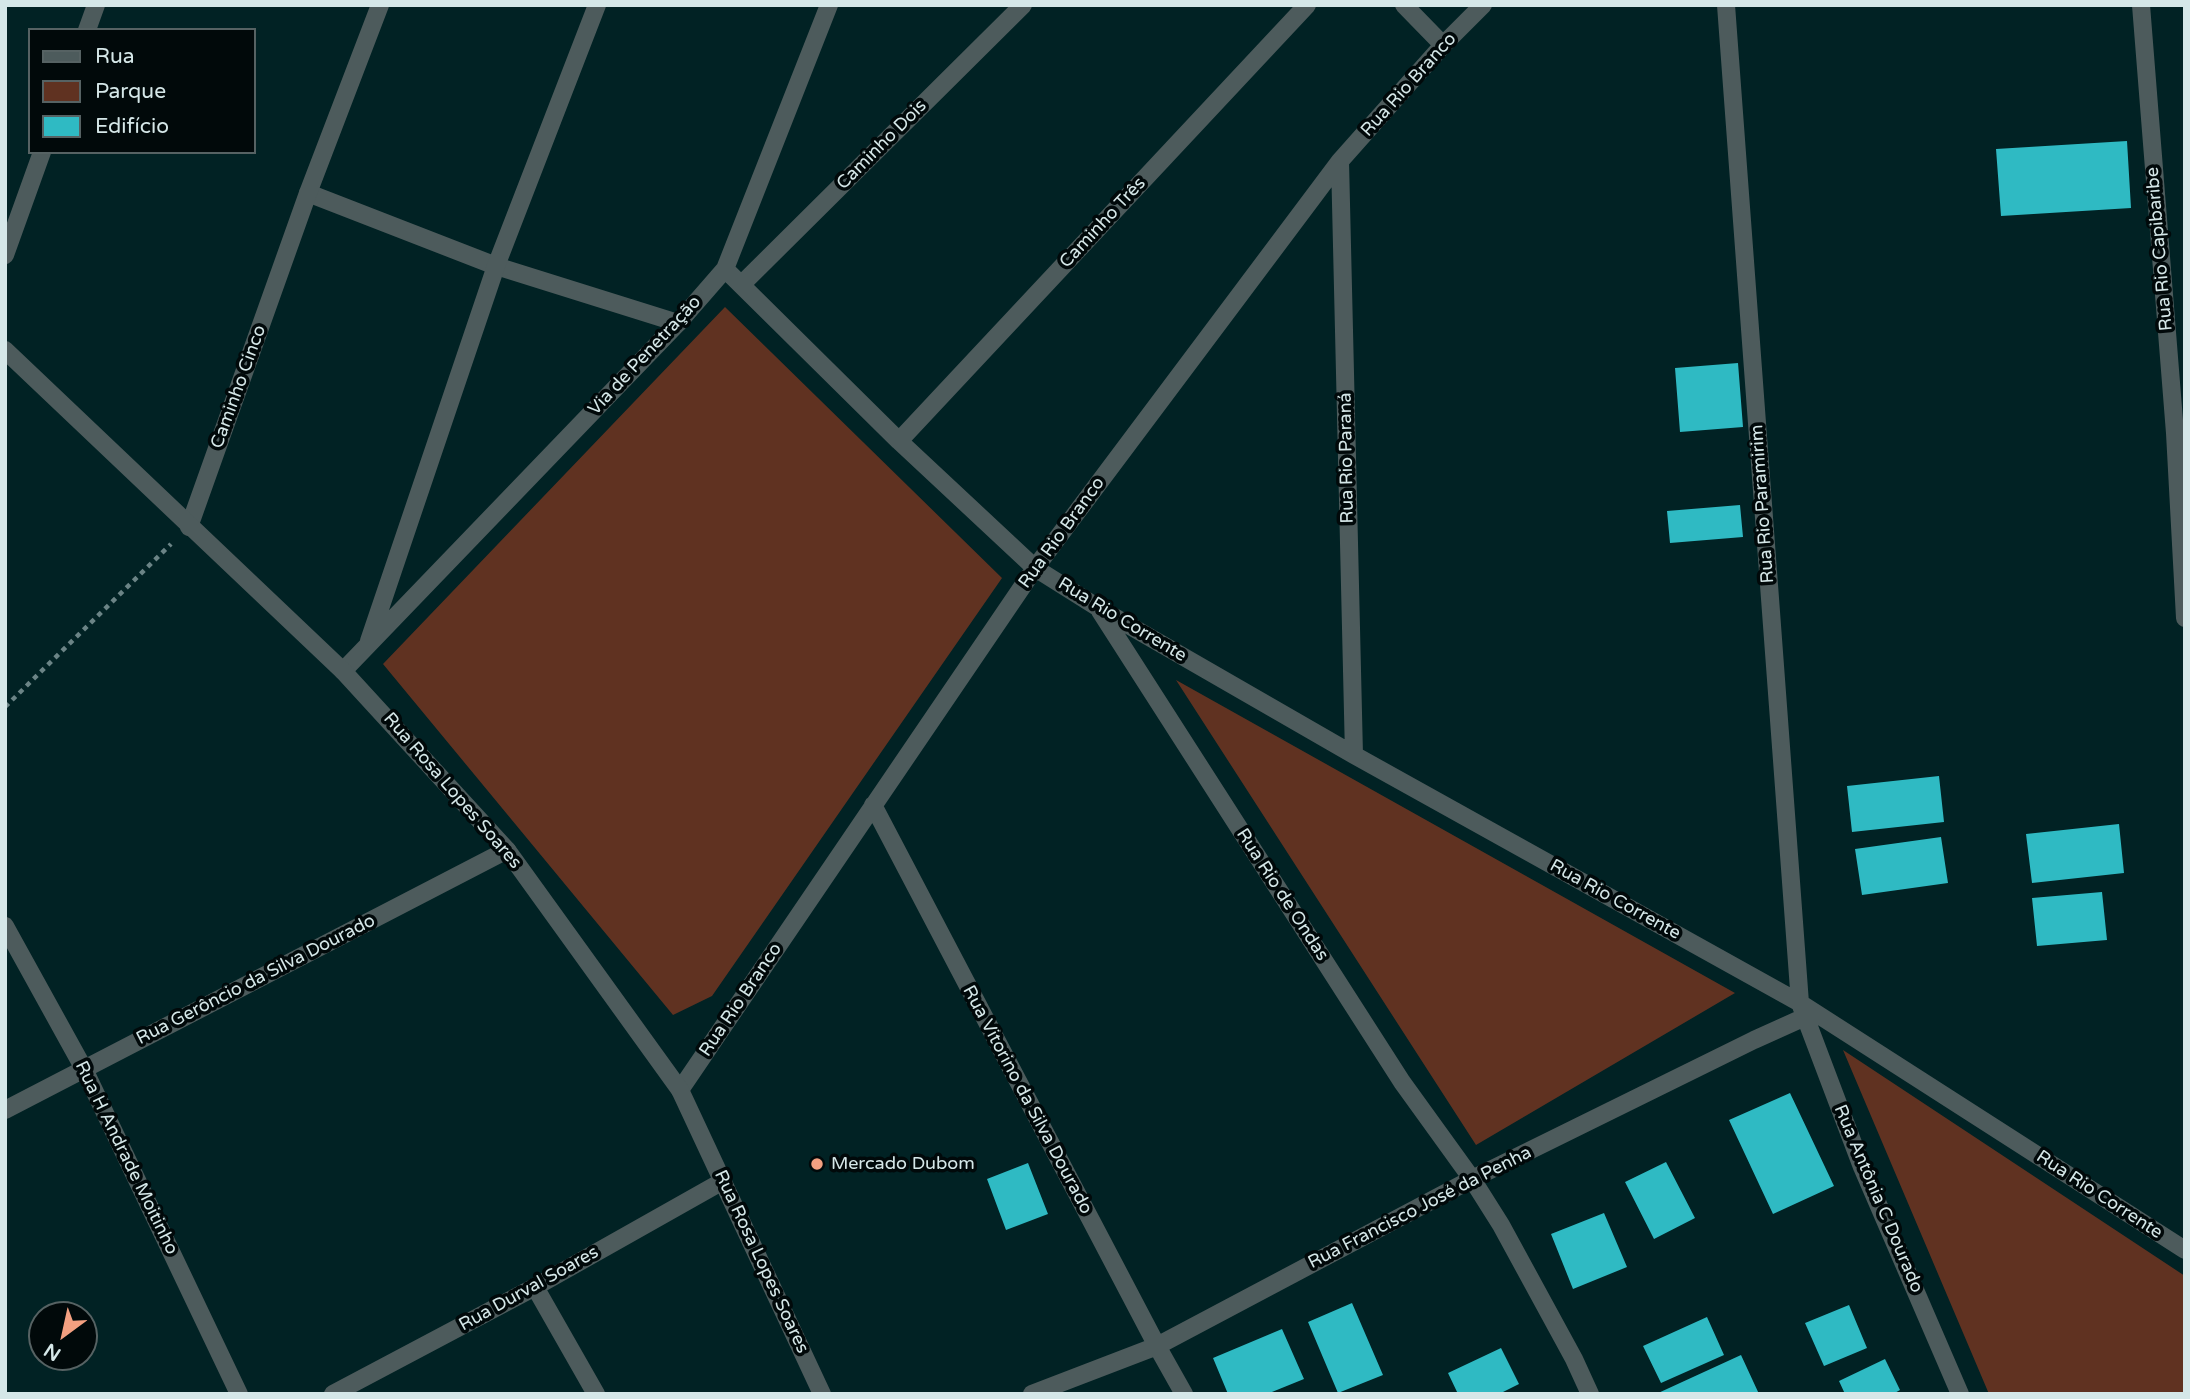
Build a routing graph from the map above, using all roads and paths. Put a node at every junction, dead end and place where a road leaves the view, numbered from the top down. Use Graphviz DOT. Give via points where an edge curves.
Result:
graph roads {
  1 [pos="96,5"];
  2 [pos="380,5"];
  3 [pos="597,5"];
  4 [pos="829,5"];
  5 [pos="1023,5"];
  6 [pos="1307,5"];
  7 [pos="1404,5"];
  8 [pos="1483,5"];
  9 [pos="1726,5"];
  10 [pos="2141,5"];
  11 [pos="88,28"];
  12 [pos="1443,45"];
  13 [pos="41,154"];
  14 [pos="1340,161"];
  15 [pos="308,193"];
  16 [pos="5,255"];
  17 [pos="496,266"];
  18 [pos="726,270"];
  19 [pos="741,285"];
  20 [pos="678,323"];
  21 [pos="5,350"];
  22 [pos="899,441"];
  23 [pos="190,527"];
  24 [pos="1035,568"];
  25 [pos="1097,607"];
  26 [pos="2185,618"];
  27 [pos="368,645"];
  28 [pos="343,671"];
  29 [pos="5,707"];
  30 [pos="1354,755"];
  31 [pos="873,805"];
  32 [pos="507,850"];
  33 [pos="5,926"];
  34 [pos="1802,1010"];
  35 [pos="84,1069"];
  36 [pos="680,1090"];
  37 [pos="5,1110"];
  38 [pos="1472,1179"];
  39 [pos="723,1181"];
  40 [pos="2185,1250"];
  41 [pos="535,1287"];
  42 [pos="1157,1346"];
  43 [pos="239,1394"];
  44 [pos="333,1394"];
  45 [pos="596,1394"];
  46 [pos="822,1394"];
  47 [pos="1032,1394"];
  48 [pos="1184,1394"];
  49 [pos="1590,1394"];
  50 [pos="1960,1394"];
  1 -- 11 [label="street"];
  2 -- 15 [label="street, Caminho Cinco"];
  3 -- 17 [label="street, Via de Penetração"];
  4 -- 18 [label="street, Via de Penetração"];
  5 -- 19 [label="street, Caminho Dois"];
  6 -- 22 [label="street, Caminho Três"];
  7 -- 12 [label="street"];
  8 -- 12 [label="street, Rua Rio Branco"];
  9 -- 34 [label="street, Rua Rio Paramirim"];
  10 -- 26 [label="street, Rua Rio Capibaribe"];
  12 -- 14 [label="street, Rua Rio Branco"];
  13 -- 16 [label="street"];
  14 -- 24 [label="street, Rua Rio Branco"];
  14 -- 30 [label="street, Rua Rio Paraná"];
  15 -- 17 [label="street"];
  15 -- 23 [label="street, Caminho Cinco"];
  17 -- 20 [label="street"];
  17 -- 27 [label="street, Via de Penetração"];
  18 -- 19 [label="street, Rua Rio Corrente"];
  18 -- 20 [label="street, Via de Penetração"];
  19 -- 22 [label="street, Rua Rio Corrente"];
  20 -- 27 [label="street, Via de Penetração"];
  21 -- 23 [label="street, Rua Rosa Lopes Soares"];
  22 -- 24 [label="street, Rua Rio Corrente"];
  23 -- 28 [label="street, Rua Rosa Lopes Soares"];
  23 -- 29 [label="path"];
  24 -- 25 [label="street, Rua Rio Corrente"];
  24 -- 31 [label="street, Rua Rio Branco"];
  25 -- 30 [label="street, Rua Rio Corrente"];
  25 -- 38 [label="street, Rua Rio de Ondas" via="1402,1082"];
  27 -- 28 [label="street, Via de Penetração"];
  28 -- 32 [label="street, Rua Rosa Lopes Soares"];
  30 -- 34 [label="street, Rua Rio Corrente"];
  31 -- 36 [label="street, Rua Rio Branco"];
  31 -- 42 [label="street, Rua Vitorino da Silva Dourado"];
  32 -- 35 [label="street, Rua Gerôncio da Silva Dourado"];
  32 -- 36 [label="street, Rua Rosa Lopes Soares"];
  33 -- 35 [label="street, Rua H Andrade Moitinho"];
  34 -- 38 [label="street, Rua Francisco José da Penha" via="1754,1040"];
  34 -- 40 [label="street, Rua Rio Corrente"];
  34 -- 50 [label="street, Rua Antônia C Dourado" via="1862,1167"];
  35 -- 37 [label="street, Rua Gerôncio da Silva Dourado"];
  35 -- 43 [label="street, Rua H Andrade Moitinho"];
  36 -- 39 [label="street, Rua Rosa Lopes Soares"];
  38 -- 42 [label="street, Rua Francisco José da Penha"];
  38 -- 49 [label="street, Rua Rio de Ondas" via="1502,1225"];
  39 -- 41 [label="street, Rua Durval Soares"];
  39 -- 46 [label="street, Rua Rosa Lopes Soares"];
  41 -- 44 [label="street, Rua Durval Soares"];
  41 -- 45 [label="street"];
  42 -- 47 [label="street, Rua Francisco José da Penha"];
  42 -- 48 [label="street, Rua Vitorino da Silva Dourado"];
}
